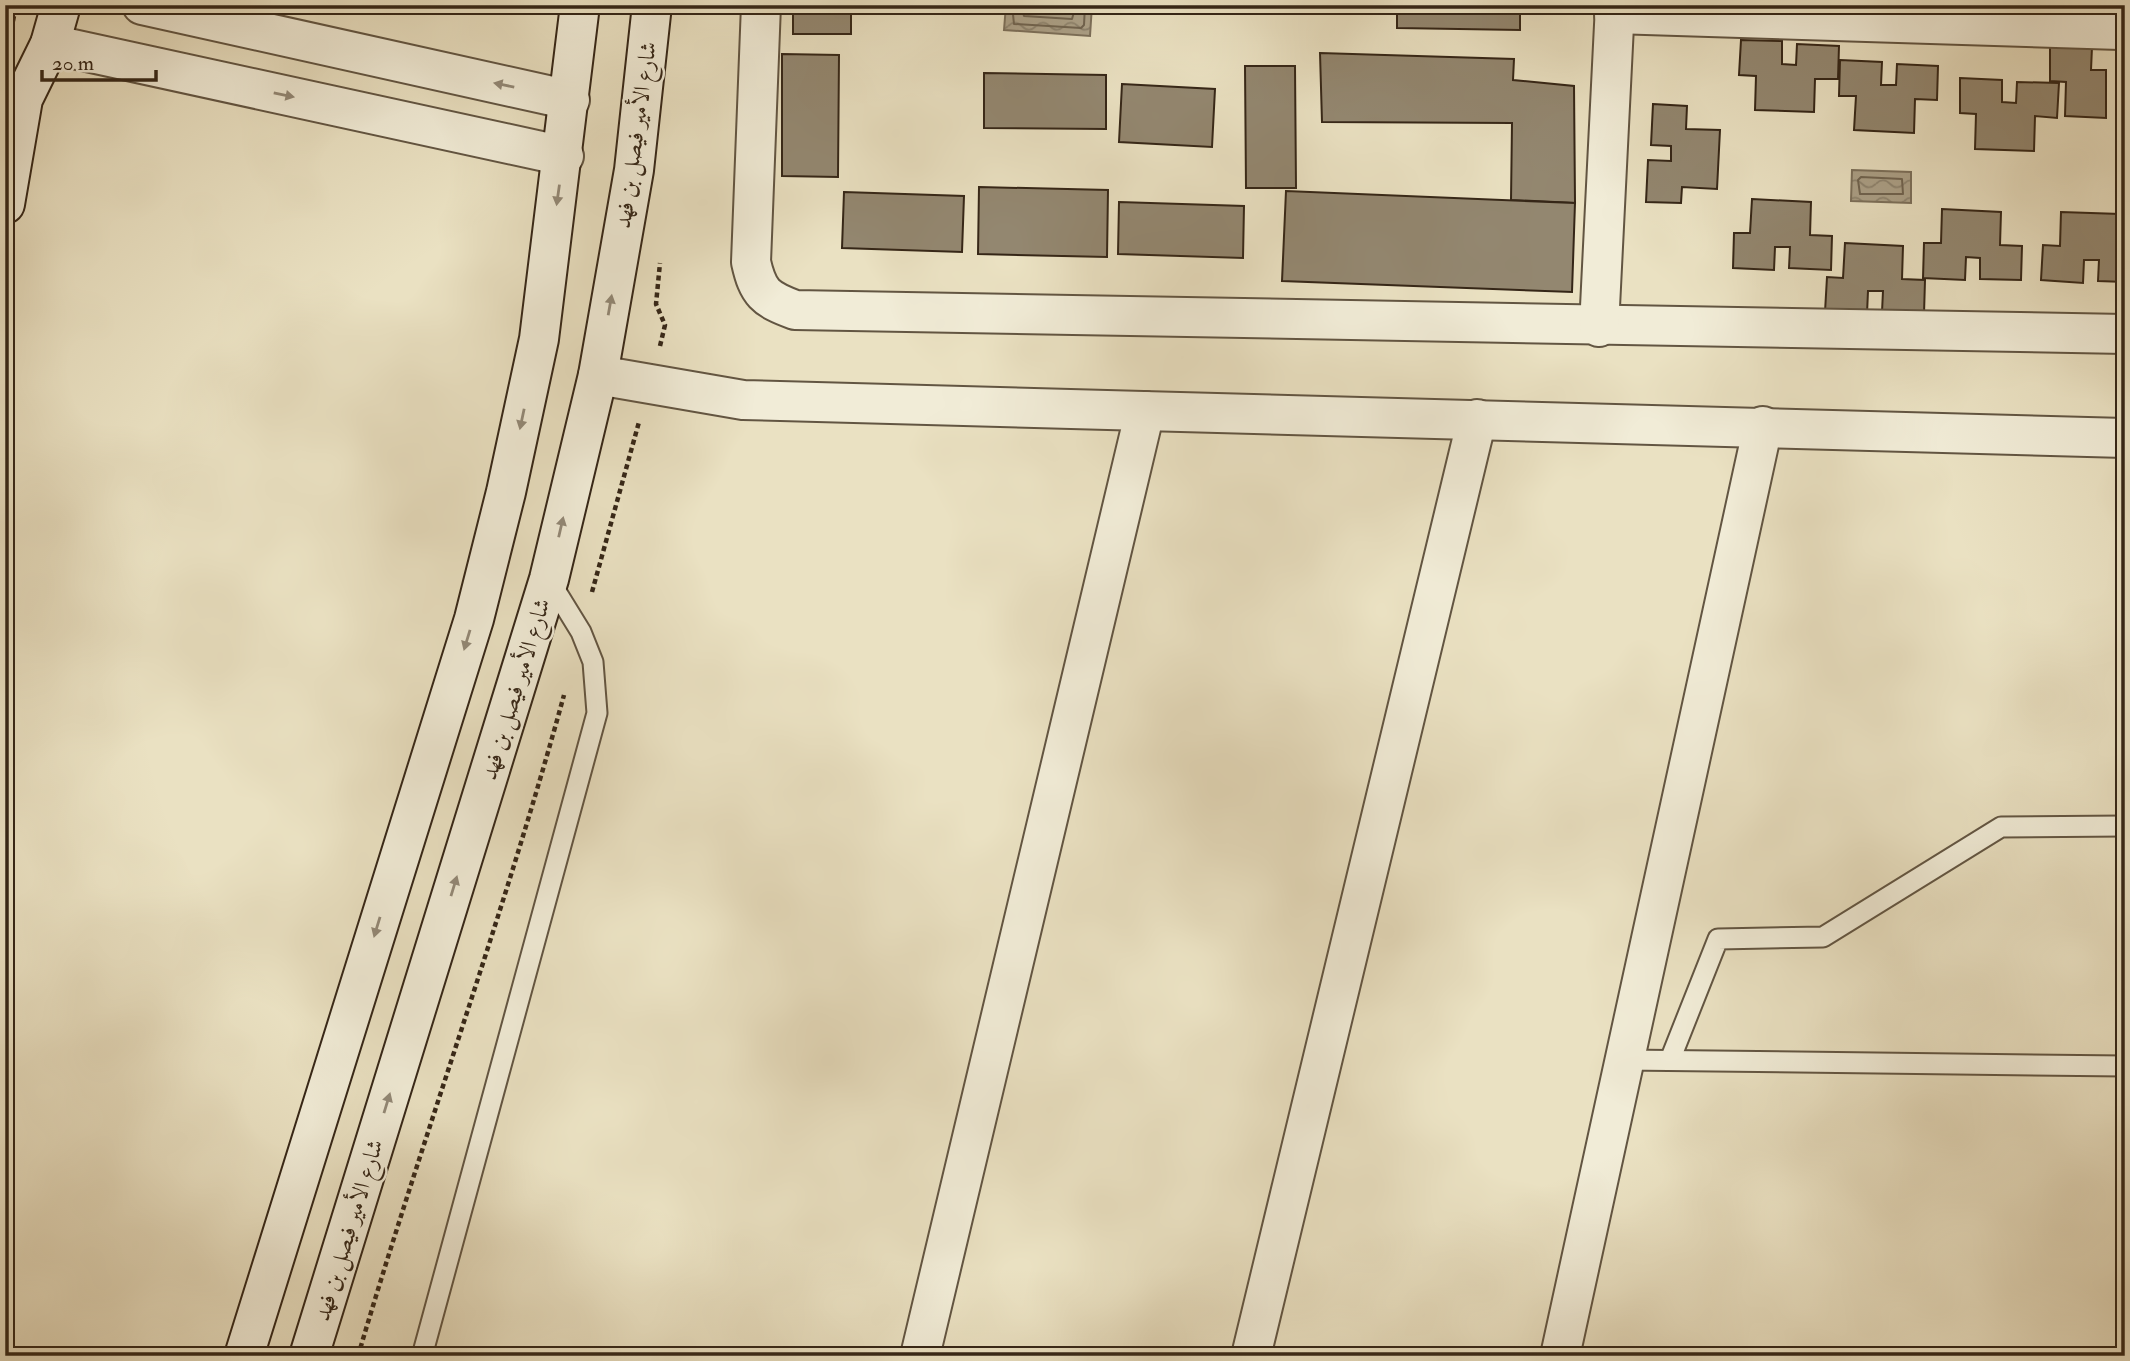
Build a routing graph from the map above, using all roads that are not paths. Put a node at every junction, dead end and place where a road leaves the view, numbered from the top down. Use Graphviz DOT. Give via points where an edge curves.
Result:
graph roads {
  1 [pos="61,5"];
  2 [pos="142,5"];
  3 [pos="580,5"];
  4 [pos="652,5"];
  5 [pos="761,5"];
  6 [pos="1615,10"];
  7 [pos="2120,30"];
  8 [pos="50,44"];
  9 [pos="570,100"];
  10 [pos="564,156"];
  11 [pos="5,204"];
  12 [pos="1599,327"];
  13 [pos="2125,334"];
  14 [pos="598,375"];
  15 [pos="1145,411"];
  16 [pos="1477,419"];
  17 [pos="1763,426"];
  18 [pos="2125,438"];
  19 [pos="549,579"];
  20 [pos="2125,826"];
  21 [pos="1624,1060"];
  22 [pos="1670,1060"];
  23 [pos="2125,1066"];
  24 [pos="244,1356"];
  25 [pos="309,1356"];
  26 [pos="422,1356"];
  27 [pos="920,1356"];
  28 [pos="1251,1356"];
  29 [pos="1560,1356"];
  1 -- 8 [label="street"];
  9 -- 2 [label="street, one-way"];
  3 -- 9 [label="street"];
  14 -- 4 [label="street, شارع الأمير فيصل بن فهد, one-way" via="634,170"];
  5 -- 12 [label="street" via="751,262 756,284 770,301 795,310"];
  6 -- 7 [label="street"];
  6 -- 12 [label="street"];
  8 -- 10 [label="street, one-way"];
  8 -- 11 [label="street" via="23,99"];
  9 -- 10 [label="street"];
  10 -- 24 [label="street, one-way" via="539,339 474,619"];
  12 -- 13 [label="street"];
  14 -- 15 [label="street" via="743,400"];
  19 -- 14 [label="street, شارع الأمير فيصل بن فهد, one-way"];
  15 -- 16 [label="street"];
  15 -- 27 [label="street"];
  16 -- 17 [label="street"];
  16 -- 28 [label="street"];
  17 -- 18 [label="street"];
  17 -- 21 [label="street"];
  25 -- 19 [label="street, شارع الأمير فيصل بن فهد, one-way"];
  19 -- 26 [label="lane" via="593,662 597,713"];
  20 -- 22 [label="lane" via="2001,827 1823,937 1718,939"];
  21 -- 22 [label="lane"];
  21 -- 29 [label="street"];
  22 -- 23 [label="lane"];
}
